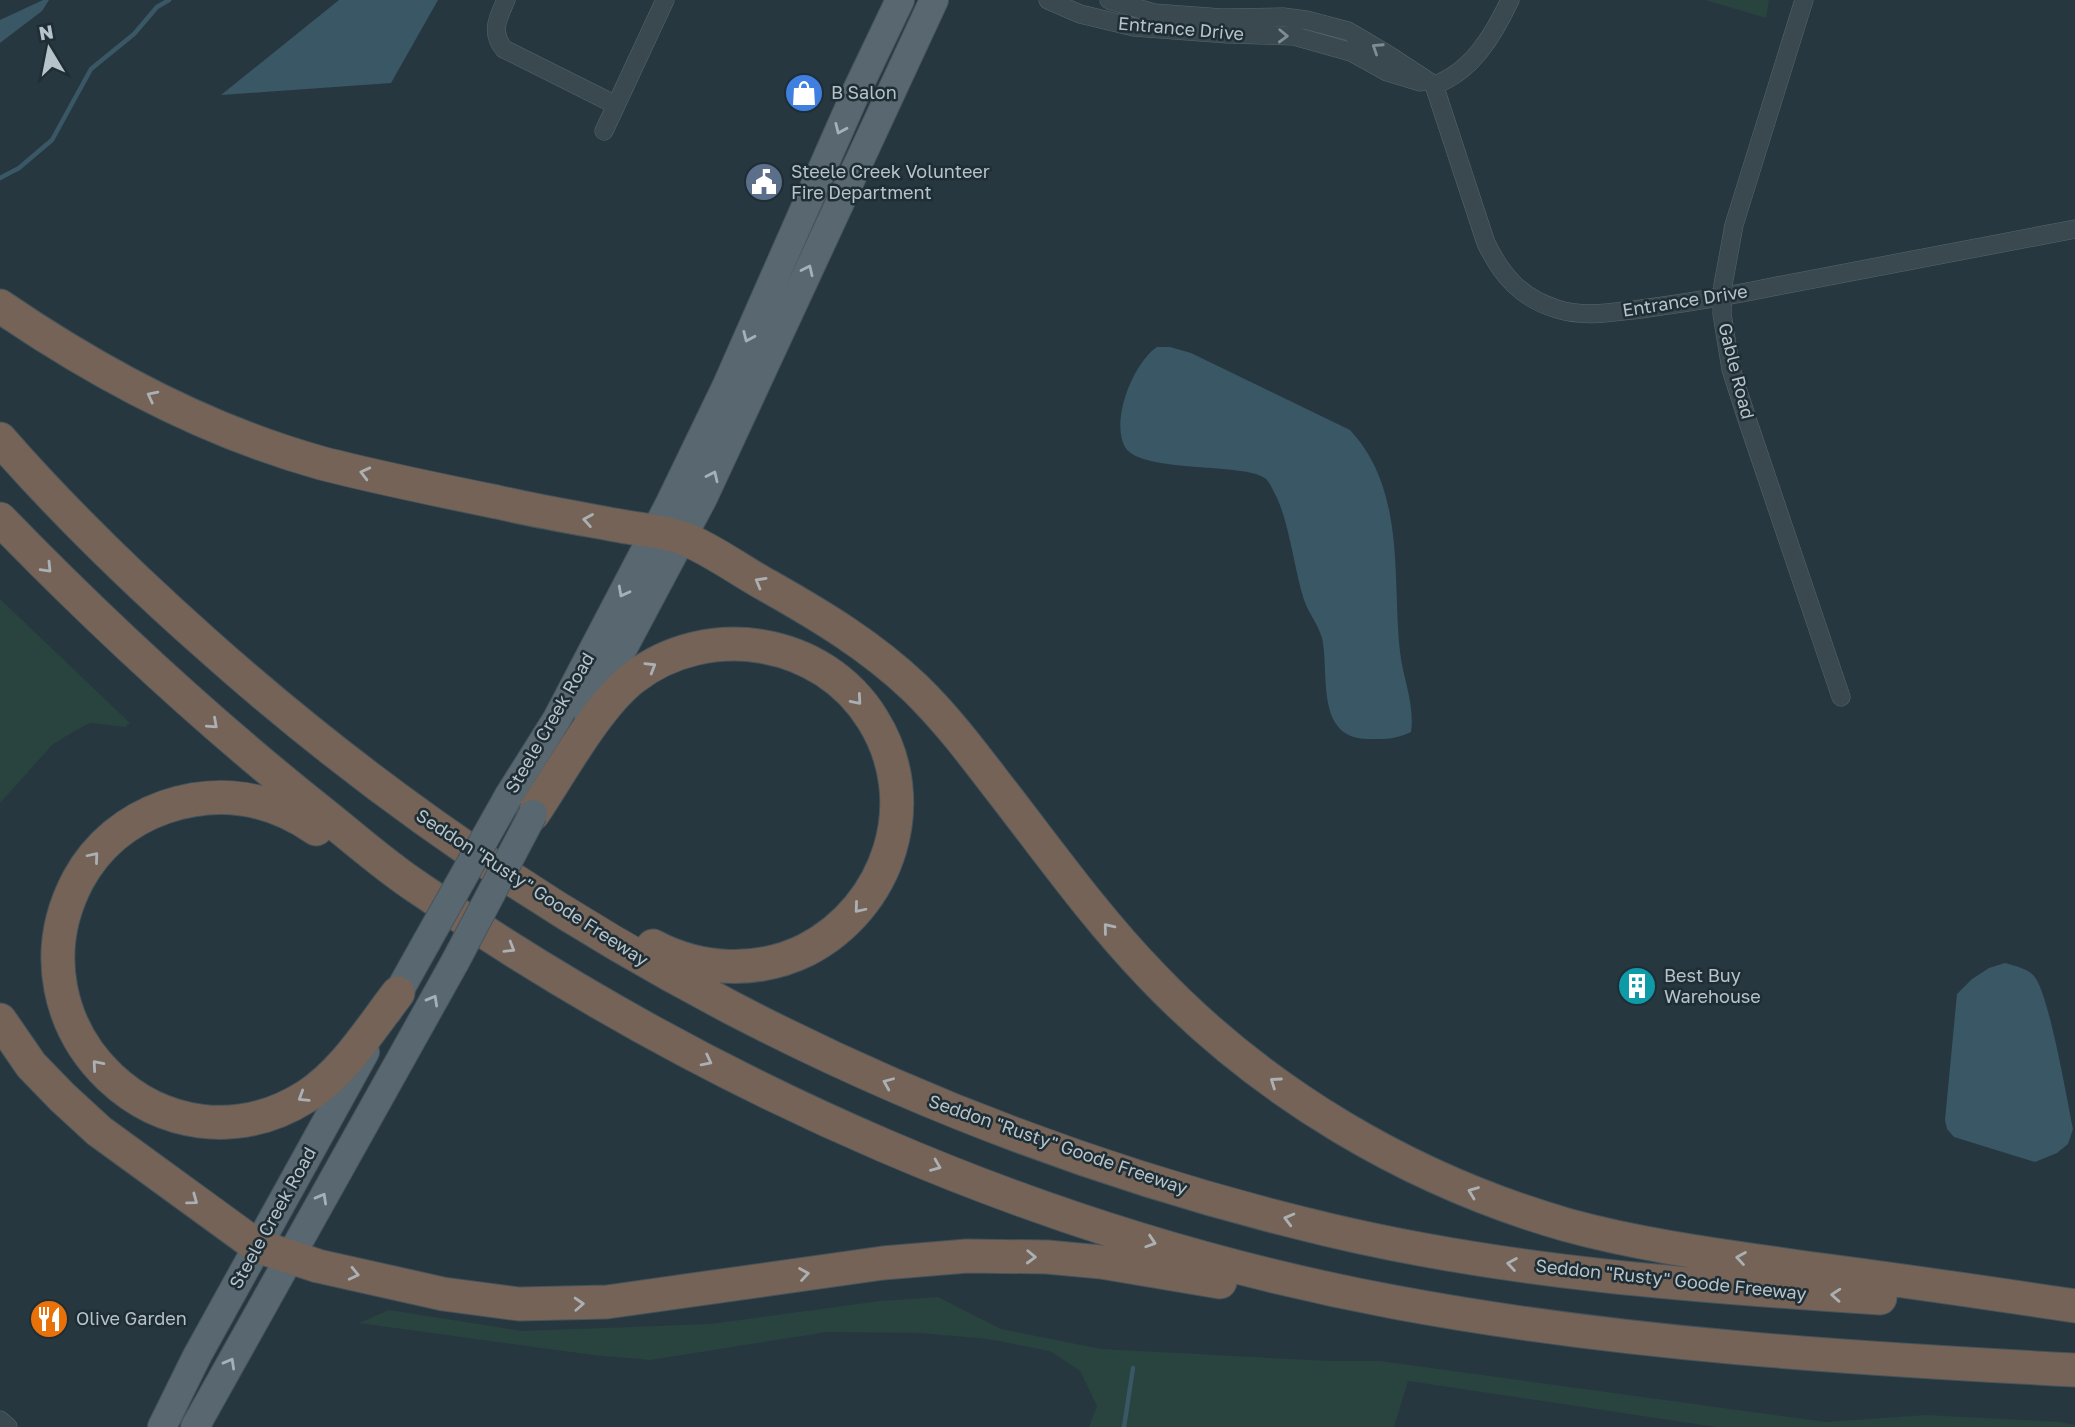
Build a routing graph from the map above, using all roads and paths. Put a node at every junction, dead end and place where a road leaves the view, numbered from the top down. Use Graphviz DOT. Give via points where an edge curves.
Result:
graph roads {
  1 [pos="506,0"];
  2 [pos="665,0"];
  3 [pos="900,0"];
  4 [pos="916,0"];
  5 [pos="934,0"];
  6 [pos="1048,0"];
  7 [pos="1108,0"];
  8 [pos="1510,0"];
  9 [pos="1804,0"];
  10 [pos="1434,85"];
  11 [pos="615,106"];
  12 [pos="604,131"];
  13 [pos="859,160"];
  14 [pos="2075,229"];
  15 [pos="1722,297"];
  16 [pos="0,306"];
  17 [pos="0,439"];
  18 [pos="0,519"];
  19 [pos="669,535"];
  20 [pos="1841,697"];
  21 [pos="520,806"];
  22 [pos="409,808"];
  23 [pos="412,884"];
  24 [pos="398,993"];
  25 [pos="0,1020"];
  26 [pos="257,1246"];
  27 [pos="288,1257"];
  28 [pos="2075,1308"];
  29 [pos="1542,1326"];
  30 [pos="2075,1370"];
  31 [pos="0,1420"];
  32 [pos="8,1427"];
  33 [pos="162,1427"];
  34 [pos="195,1427"];
  1 -- 11 [label="street" via="495,30 504,49"];
  2 -- 11 [label="street"];
  3 -- 19 [label="main road, Steele Creek Road, one-way" via="727,385"];
  4 -- 13 [label="main road"];
  5 -- 13 [label="main road, Steele Creek Road"];
  6 -- 10 [label="street, Entrance Drive, one-way" via="1080,14 1134,27 1294,36 1352,52 1387,72"];
  10 -- 7 [label="street, Entrance Drive, one-way" via="1348,31 1306,20 1154,13"];
  8 -- 10 [label="street" via="1473,60 1447,81"];
  9 -- 15 [label="street, Gable Road" via="1734,225"];
  10 -- 15 [label="street, Entrance Drive" via="1486,243 1509,282 1522,293 1559,310 1581,314"];
  11 -- 12 [label="street"];
  19 -- 13 [label="main road, Steele Creek Road, one-way"];
  14 -- 15 [label="street, Entrance Drive"];
  15 -- 20 [label="street, Gable Road" via="1731,369"];
  19 -- 16 [label="highway, one-way" via="318,462 167,404 90,364"];
  17 -- 22 [label="highway, Seddon \"Rusty\" Goode Freeway" via="79,525 164,607 259,691"];
  18 -- 23 [label="highway, one-way" via="133,652 222,732"];
  19 -- 21 [label="main road, Steele Creek Road" via="557,719"];
  28 -- 19 [label="highway, one-way" via="1654,1244 1572,1226 1457,1186 1360,1138 1248,1063 1154,979 1111,932 951,726 901,675 853,636"];
  21 -- 22 [label="highway, one-way" via="633,678 677,653 743,643 800,657 849,690 874,720 882,739 893,774 897,813 882,872 863,905 834,933 782,960 722,967 665,952"];
  21 -- 24 [label="main road, Steele Creek Road, bridge" via="426,943"];
  27 -- 21 [label="main road, Steele Creek Road, one-way, bridge" via="455,962"];
  28 -- 22 [label="highway, Seddon \"Rusty\" Goode Freeway, one-way" via="1745,1290 1594,1276 1332,1230 1199,1195 984,1123 861,1072 725,1006 599,935"];
  24 -- 23 [label="highway, one-way" via="344,1063 307,1095 286,1107 238,1121 192,1119 169,1114 130,1094 93,1061 78,1040 61,997 58,941 71,893 112,837 154,811 197,799 237,797 282,809"];
  23 -- 29 [label="highway, one-way" via="593,999 687,1051 879,1143 995,1189 1156,1244 1255,1271 1390,1301"];
  24 -- 26 [label="main road, Steele Creek Road"];
  25 -- 26 [label="highway, one-way" via="31,1065 99,1131"];
  26 -- 27 [label="highway"];
  26 -- 33 [label="main road, Steele Creek Road"];
  27 -- 29 [label="highway, one-way" via="443,1294 519,1304 649,1298 910,1260 1047,1257 1160,1271 1266,1293"];
  34 -- 27 [label="main road, Steele Creek Road, one-way"];
  29 -- 30 [label="highway" via="1838,1356"];
  31 -- 32 [label="street"];
}
